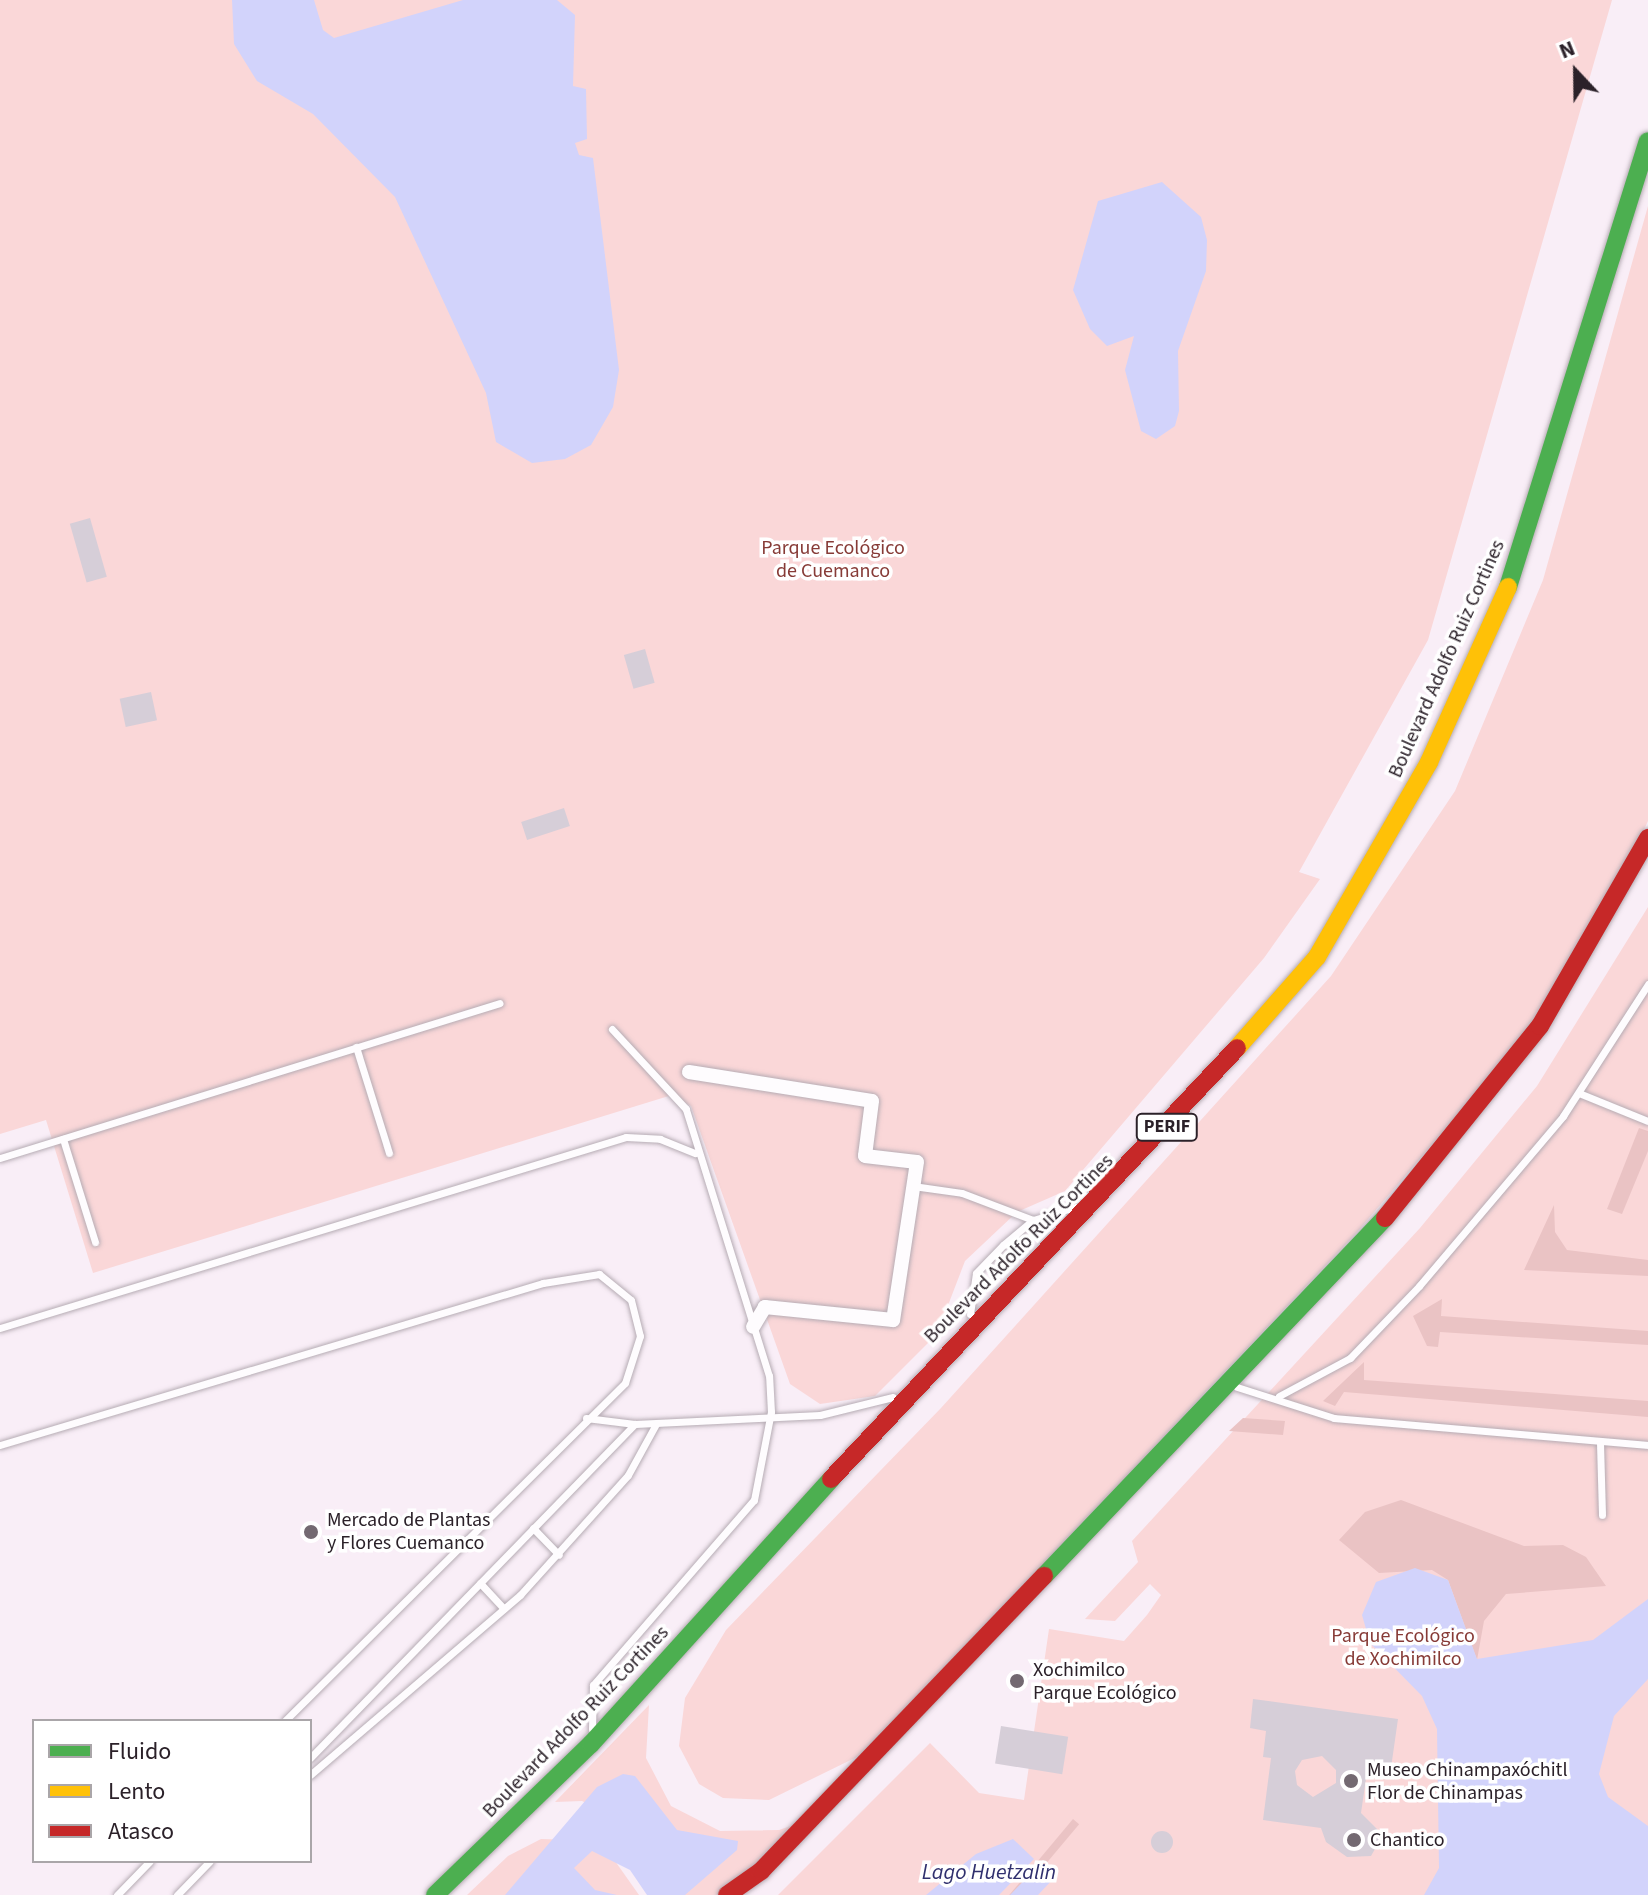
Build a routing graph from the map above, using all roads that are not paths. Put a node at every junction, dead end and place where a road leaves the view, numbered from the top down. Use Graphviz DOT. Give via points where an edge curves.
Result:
graph roads {
  1 [pos="1648,141"];
  2 [pos="1648,171"];
  3 [pos="1634,189"];
  4 [pos="1648,838"];
  5 [pos="1648,984"];
  6 [pos="500,1003"];
  7 [pos="612,1029"];
  8 [pos="356,1047"];
  9 [pos="689,1072"];
  10 [pos="1579,1093"];
  11 [pos="1648,1121"];
  12 [pos="63,1139"];
  13 [pos="389,1153"];
  14 [pos="695,1153"];
  15 [pos="0,1158"];
  16 [pos="913,1186"];
  17 [pos="1096,1200"];
  18 [pos="1033,1220"];
  19 [pos="95,1242"];
  20 [pos="753,1327"];
  21 [pos="0,1328"];
  22 [pos="969,1328"];
  23 [pos="1228,1384"];
  24 [pos="914,1388"];
  25 [pos="1279,1396"];
  26 [pos="771,1412"];
  27 [pos="586,1418"];
  28 [pos="635,1424"];
  29 [pos="656,1424"];
  30 [pos="1600,1443"];
  31 [pos="0,1445"];
  32 [pos="1648,1445"];
  33 [pos="1602,1515"];
  34 [pos="533,1528"];
  35 [pos="559,1555"];
  36 [pos="480,1583"];
  37 [pos="504,1609"];
  38 [pos="287,1719"];
  39 [pos="591,1744"];
  40 [pos="312,1756"];
  41 [pos="312,1773"];
  42 [pos="148,1863"];
  43 [pos="208,1863"];
  44 [pos="117,1895"];
  45 [pos="177,1895"];
  46 [pos="435,1895"];
  47 [pos="727,1895"];
  1 -- 3 [label="highway, Boulevard Adolfo Ruiz Cortines / PERIF"];
  2 -- 3 [label="highway"];
  3 -- 17 [label="highway, Boulevard Adolfo Ruiz Cortines / PERIF" via="1513,576 1429,762 1317,957"];
  4 -- 23 [label="highway" via="1532,1038 1373,1233"];
  5 -- 10 [label="lane"];
  6 -- 8 [label="lane"];
  7 -- 14 [label="lane" via="686,1109"];
  8 -- 12 [label="lane"];
  8 -- 13 [label="lane"];
  9 -- 16 [label="street" via="872,1101 865,1156 917,1162"];
  10 -- 11 [label="lane"];
  10 -- 25 [label="lane" via="1362,1349 1329,1374"];
  12 -- 15 [label="lane"];
  12 -- 19 [label="lane"];
  14 -- 20 [label="lane"];
  14 -- 21 [label="lane" via="660,1139 626,1137"];
  16 -- 18 [label="lane" via="962,1193"];
  16 -- 20 [label="street" via="893,1320 765,1307"];
  17 -- 18 [label="lane"];
  17 -- 22 [label="highway, Boulevard Adolfo Ruiz Cortines / PERIF"];
  18 -- 22 [label="lane" via="976,1273"];
  20 -- 26 [label="lane" via="769,1376"];
  22 -- 24 [label="highway, Boulevard Adolfo Ruiz Cortines / PERIF"];
  23 -- 25 [label="lane"];
  23 -- 47 [label="highway" via="761,1871"];
  24 -- 26 [label="lane" via="865,1408"];
  24 -- 39 [label="highway, Boulevard Adolfo Ruiz Cortines / PERIF"];
  25 -- 30 [label="lane" via="1334,1418"];
  26 -- 29 [label="lane"];
  26 -- 39 [label="lane" via="754,1500 593,1685"];
  27 -- 28 [label="lane"];
  27 -- 31 [label="lane" via="625,1383 640,1336 631,1300 599,1274 543,1283"];
  27 -- 38 [label="lane"];
  28 -- 29 [label="lane"];
  28 -- 34 [label="lane"];
  29 -- 35 [label="lane" via="628,1475"];
  30 -- 32 [label="lane"];
  30 -- 33 [label="lane"];
  34 -- 35 [label="lane"];
  34 -- 36 [label="lane"];
  35 -- 37 [label="lane"];
  36 -- 37 [label="lane"];
  36 -- 40 [label="lane"];
  37 -- 41 [label="lane"];
  39 -- 46 [label="highway, Boulevard Adolfo Ruiz Cortines / PERIF"];
  42 -- 44 [label="lane"];
  43 -- 45 [label="lane"];
}
